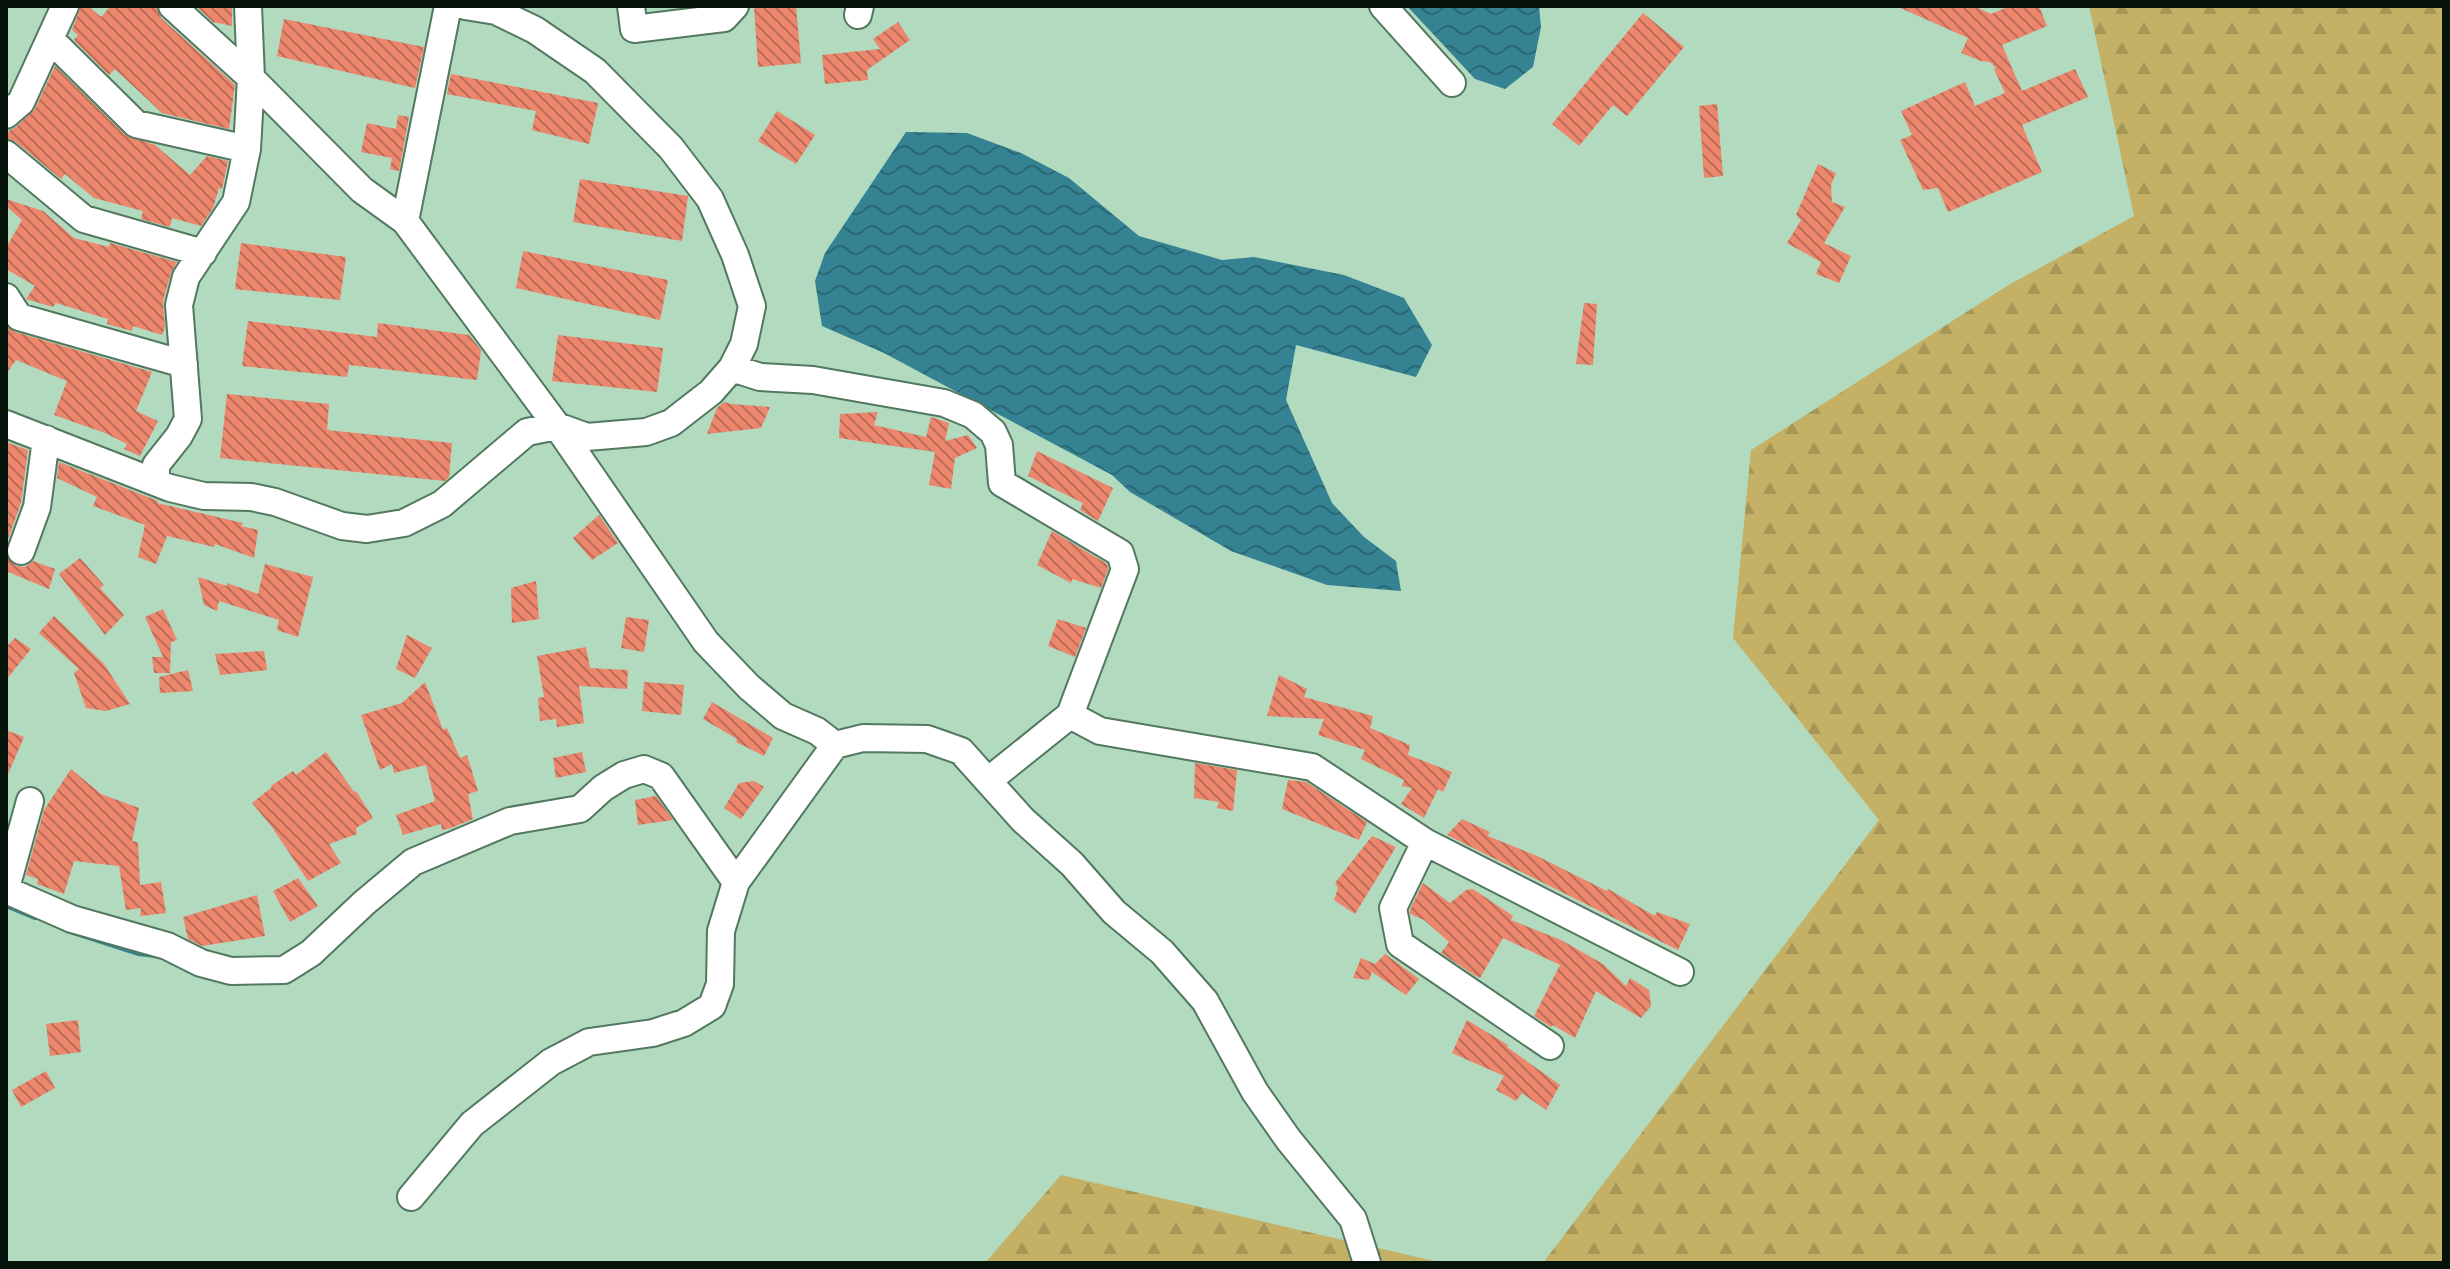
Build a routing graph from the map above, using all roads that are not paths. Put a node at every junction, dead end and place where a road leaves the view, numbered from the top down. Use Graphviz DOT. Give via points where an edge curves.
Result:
graph roads {
  1 [pos="65,6"];
  2 [pos="172,6"];
  3 [pos="248,6"];
  4 [pos="448,6"];
  5 [pos="465,6"];
  6 [pos="631,6"];
  7 [pos="735,6"];
  8 [pos="1383,6"];
  9 [pos="533,18"];
  10 [pos="50,39"];
  11 [pos="251,78"];
  12 [pos="1452,83"];
  13 [pos="6,115"];
  14 [pos="247,149"];
  15 [pos="6,154"];
  16 [pos="405,221"];
  17 [pos="203,253"];
  18 [pos="6,297"];
  19 [pos="184,364"];
  20 [pos="732,368"];
  21 [pos="6,424"];
  22 [pos="557,426"];
  23 [pos="46,439"];
  24 [pos="156,480"];
  25 [pos="21,551"];
  26 [pos="1070,715"];
  27 [pos="835,745"];
  28 [pos="989,780"];
  29 [pos="30,801"];
  30 [pos="1425,842"];
  31 [pos="736,882"];
  32 [pos="6,889"];
  33 [pos="1680,972"];
  34 [pos="1550,1046"];
  35 [pos="411,1197"];
  36 [pos="1367,1263"];
  1 -- 10 [label="street"];
  2 -- 11 [label="street"];
  3 -- 11 [label="street"];
  4 -- 16 [label="street"];
  5 -- 9 [label="street"];
  6 -- 7 [label="street" via="634,29 724,18"];
  8 -- 12 [label="street"];
  9 -- 20 [label="street" via="671,148 710,199 752,306 744,344"];
  10 -- 13 [label="street" via="21,102"];
  10 -- 14 [label="street" via="136,124"];
  11 -- 14 [label="street"];
  11 -- 16 [label="street" via="362,190"];
  14 -- 17 [label="street" via="236,202"];
  15 -- 17 [label="street" via="84,219"];
  16 -- 22 [label="street"];
  17 -- 19 [label="street" via="186,277 179,305"];
  18 -- 19 [label="street" via="19,317"];
  19 -- 24 [label="street" via="188,419 156,465"];
  20 -- 22 [label="street" via="671,423 646,432 587,437"];
  20 -- 26 [label="street" via="760,377 813,380 944,403 973,415 999,445 1002,483 1120,553 1125,569"];
  21 -- 23 [label="street"];
  22 -- 24 [label="street" via="527,432 442,504 404,523 367,529 342,526 275,502 204,496"];
  22 -- 27 [label="street" via="706,642 783,716"];
  23 -- 24 [label="street"];
  23 -- 25 [label="street" via="37,507"];
  26 -- 28 [label="street"];
  26 -- 30 [label="street" via="1100,731 1312,767"];
  27 -- 28 [label="street" via="863,738 927,739 961,751"];
  27 -- 31 [label="street"];
  28 -- 36 [label="street" via="1205,1001 1255,1092 1353,1219"];
  29 -- 32 [label="street"];
  30 -- 33 [label="street"];
  30 -- 34 [label="street" via="1393,908 1400,944"];
  31 -- 32 [label="street" via="661,776 644,769 603,788 580,809 510,821 413,862 311,953 284,970 231,971 201,963 167,946 72,919"];
  31 -- 35 [label="street" via="721,931 720,984 712,1006 684,1023 589,1042 551,1062 472,1124"];
}
